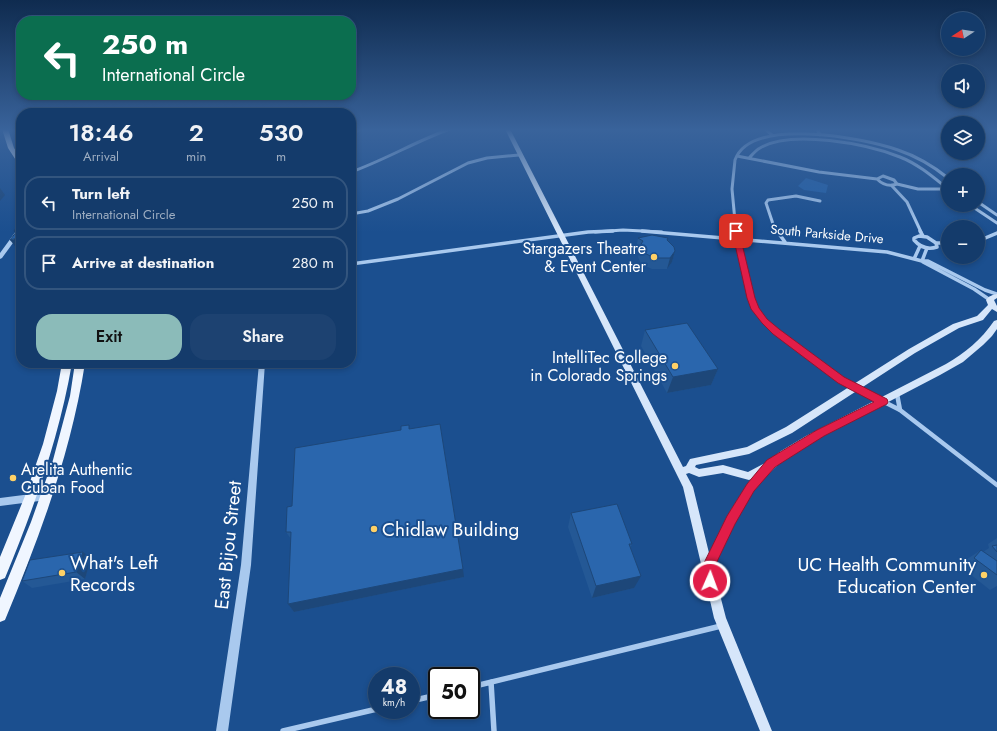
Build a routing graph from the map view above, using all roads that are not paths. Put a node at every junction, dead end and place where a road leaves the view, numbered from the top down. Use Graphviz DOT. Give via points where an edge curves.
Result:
graph roads {
  1 [pos="374,163"];
  2 [pos="470,163"];
  3 [pos="523,163"];
  4 [pos="736,163"];
  5 [pos="775,163"];
  6 [pos="912,163"];
  7 [pos="926,163"];
  8 [pos="356,170"];
  9 [pos="941,173"];
  10 [pos="877,179"];
  11 [pos="941,183"];
  12 [pos="897,184"];
  13 [pos="892,186"];
  14 [pos="941,189"];
  15 [pos="820,202"];
  16 [pos="985,206"];
  17 [pos="980,212"];
  18 [pos="356,213"];
  19 [pos="997,214"];
  20 [pos="997,223"];
  21 [pos="997,233"];
  22 [pos="16,235"];
  23 [pos="560,236"];
  24 [pos="923,236"];
  25 [pos="738,238"];
  26 [pos="985,238"];
  27 [pos="786,242"];
  28 [pos="936,243"];
  29 [pos="941,243"];
  30 [pos="920,246"];
  31 [pos="927,248"];
  32 [pos="0,257"];
  33 [pos="914,259"];
  34 [pos="922,262"];
  35 [pos="356,263"];
  36 [pos="997,295"];
  37 [pos="993,305"];
  38 [pos="997,323"];
  39 [pos="66,368"];
  40 [pos="79,368"];
  41 [pos="262,368"];
  42 [pos="855,388"];
  43 [pos="897,394"];
  44 [pos="883,402"];
  45 [pos="900,410"];
  46 [pos="771,464"];
  47 [pos="684,470"];
  48 [pos="997,485"];
  49 [pos="47,496"];
  50 [pos="31,498"];
  51 [pos="0,502"];
  52 [pos="707,570"];
  53 [pos="0,573"];
  54 [pos="0,615"];
  55 [pos="723,626"];
  56 [pos="491,682"];
  57 [pos="480,685"];
  58 [pos="368,711"];
  59 [pos="222,731"];
  60 [pos="283,731"];
  61 [pos="494,731"];
  62 [pos="766,731"];
  1 -- 8 [label="street"];
  2 -- 18 [label="street" via="386,205"];
  3 -- 23 [label="main road"];
  4 -- 25 [label="street" via="731,202"];
  5 -- 10 [label="street" via="824,173"];
  6 -- 11 [label="street"];
  7 -- 9 [label="street"];
  10 -- 12 [label="street" via="889,177"];
  10 -- 13 [label="street"];
  12 -- 13 [label="street"];
  12 -- 14 [label="street" via="918,189"];
  13 -- 24 [label="street" via="907,202"];
  15 -- 27 [label="street" via="796,196 768,200 766,203 774,227"];
  16 -- 19 [label="street"];
  17 -- 20 [label="street"];
  21 -- 26 [label="street"];
  22 -- 32 [label="street"];
  23 -- 25 [label="street, South Parkside Drive" via="635,230"];
  23 -- 35 [label="street, South Parkside Drive"];
  23 -- 47 [label="main road"];
  24 -- 28 [label="street"];
  24 -- 30 [label="street" via="914,238"];
  25 -- 27 [label="street, South Parkside Drive"];
  25 -- 42 [label="street" via="751,298 764,321 835,376"];
  27 -- 33 [label="street, South Parkside Drive" via="874,250"];
  28 -- 29 [label="street"];
  28 -- 31 [label="street" via="937,247"];
  30 -- 31 [label="street"];
  30 -- 33 [label="street"];
  31 -- 34 [label="street"];
  33 -- 34 [label="street, South Parkside Drive"];
  34 -- 36 [label="street, South Parkside Drive" via="928,262"];
  34 -- 37 [label="street, South Parkside Drive" via="980,292"];
  36 -- 37 [label="main road, South Parkside Drive" via="993,296"];
  37 -- 42 [label="main road" via="980,318 956,326 906,354"];
  38 -- 43 [label="main road" via="983,342 962,358"];
  39 -- 50 [label="main road" via="56,421"];
  40 -- 49 [label="main road" via="65,440"];
  41 -- 59 [label="street, East Bijou Street" via="246,566"];
  42 -- 44 [label="street"];
  42 -- 47 [label="main road" via="789,430 749,450 693,462"];
  43 -- 44 [label="main road"];
  43 -- 45 [label="street"];
  44 -- 45 [label="street"];
  44 -- 46 [label="main road" via="820,433"];
  45 -- 48 [label="street"];
  46 -- 47 [label="main road" via="749,476 723,469 699,473"];
  46 -- 52 [label="main road" via="751,488 731,520"];
  47 -- 52 [label="main road"];
  49 -- 50 [label="street"];
  49 -- 54 [label="main road"];
  50 -- 51 [label="street"];
  50 -- 53 [label="main road"];
  52 -- 55 [label="main road"];
  55 -- 56 [label="street"];
  55 -- 62 [label="main road"];
  56 -- 57 [label="street"];
  56 -- 61 [label="street"];
  58 -- 60 [label="street"];
}
